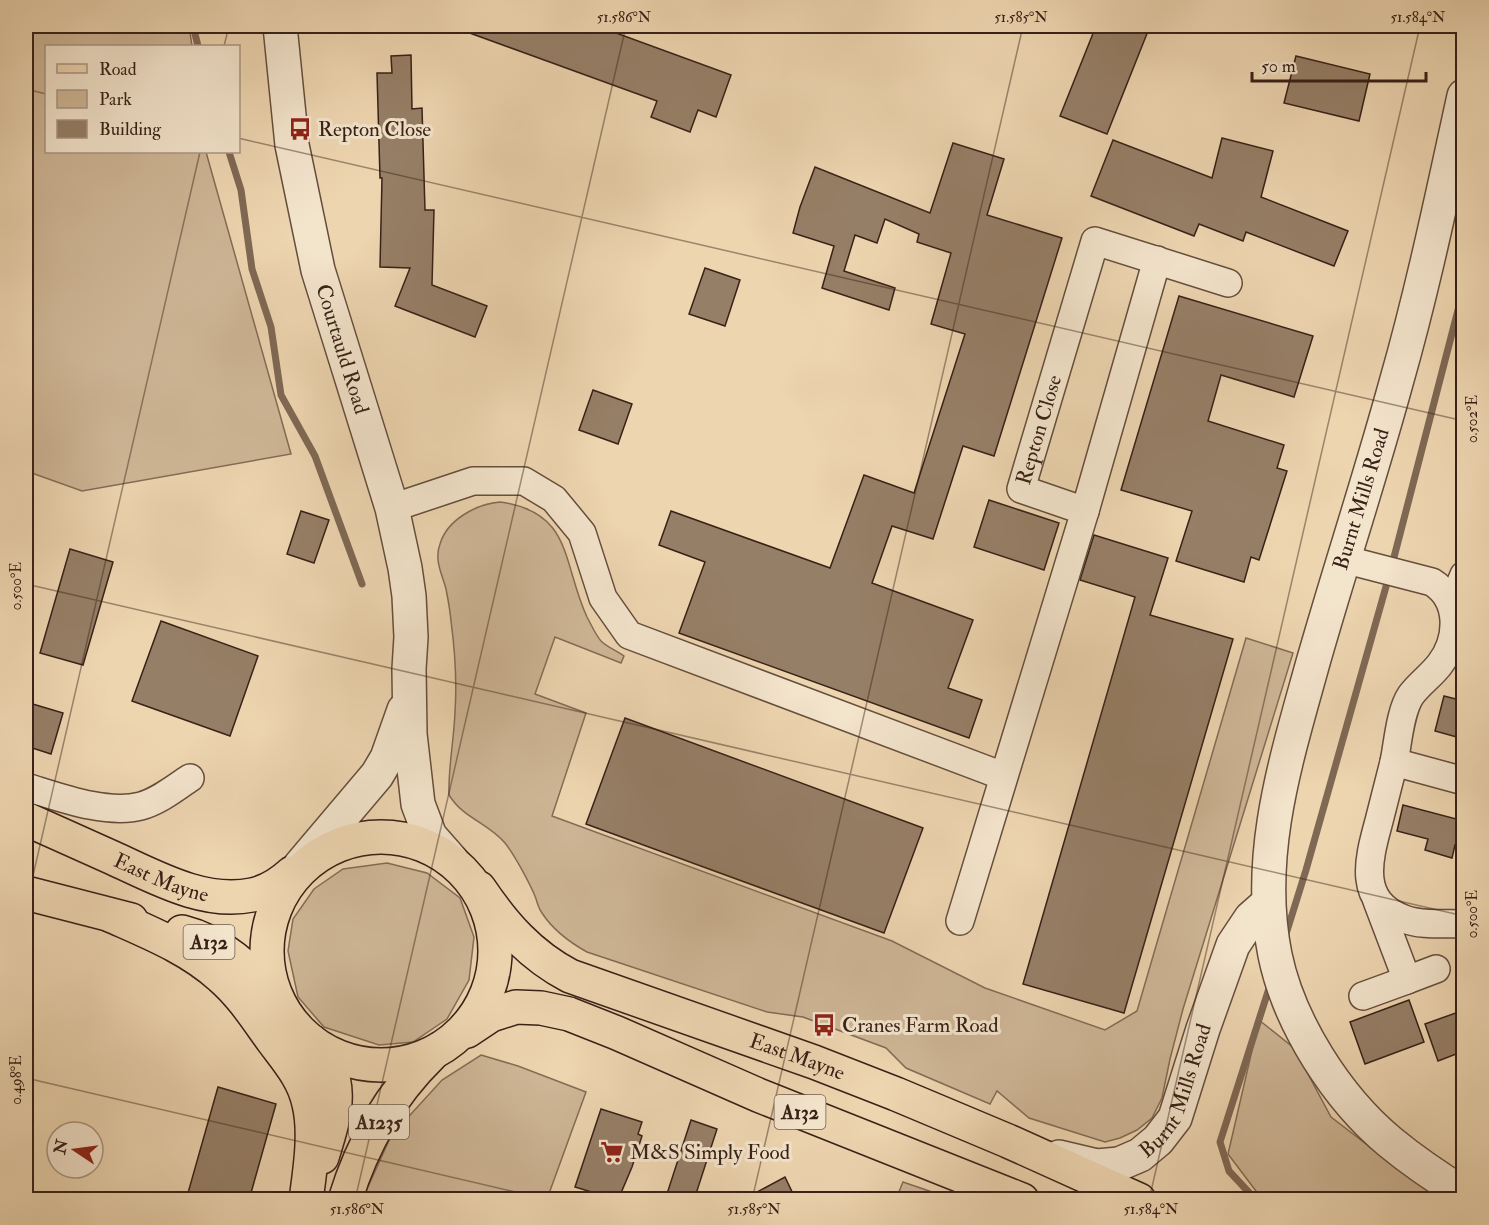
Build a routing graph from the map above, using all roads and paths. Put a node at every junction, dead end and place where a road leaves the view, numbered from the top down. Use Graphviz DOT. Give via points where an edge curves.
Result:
graph roads {
  1 [pos="280,26"];
  2 [pos="1464,96"];
  3 [pos="1156,260"];
  4 [pos="1228,283"];
  5 [pos="392,508"];
  6 [pos="1085,511"];
  7 [pos="1342,559"];
  8 [pos="1464,575"];
  9 [pos="1448,598"];
  10 [pos="409,669"];
  11 [pos="1394,762"];
  12 [pos="1004,776"];
  13 [pos="190,778"];
  14 [pos="1464,781"];
  15 [pos="26,787"];
  16 [pos="26,819"];
  17 [pos="453,861"];
  18 [pos="300,866"];
  19 [pos="479,888"];
  20 [pos="26,893"];
  21 [pos="1377,901"];
  22 [pos="1268,903"];
  23 [pos="110,915"];
  24 [pos="960,921"];
  25 [pos="1464,924"];
  26 [pos="1436,969"];
  27 [pos="1407,980"];
  28 [pos="1363,996"];
  29 [pos="285,1010"];
  30 [pos="461,1035"];
  31 [pos="311,1041"];
  32 [pos="431,1055"];
  33 [pos="1008,1141"];
  34 [pos="1464,1194"];
  35 [pos="306,1200"];
  36 [pos="311,1200"];
  37 [pos="345,1200"];
  38 [pos="1022,1200"];
  39 [pos="1139,1200"];
  1 -- 5 [label="street, Courtauld Road" via="292,145 318,270"];
  2 -- 7 [label="street, Burnt Mills Road" via="1397,382"];
  3 -- 4 [label="street, Repton Close"];
  3 -- 6 [label="street"];
  3 -- 6 [label="street, Repton Close" via="1095,241 1021,489"];
  5 -- 10 [label="street, Courtauld Road" via="409,596"];
  5 -- 12 [label="street" via="473,481 524,481 554,499 582,532 603,598 629,635"];
  6 -- 12 [label="street"];
  7 -- 9 [label="street" via="1432,582"];
  7 -- 22 [label="street, Burnt Mills Road" via="1280,787 1270,840"];
  8 -- 9 [label="street"];
  9 -- 11 [label="street" via="1455,614 1449,649 1411,696"];
  10 -- 17 [label="street, Courtauld Road" via="410,734 418,804 430,836"];
  10 -- 18 [label="street, Courtauld Road" via="405,704 387,758"];
  11 -- 14 [label="street"];
  11 -- 21 [label="street" via="1368,868"];
  12 -- 24 [label="street"];
  13 -- 15 [label="street" via="156,800 124,808 64,799"];
  16 -- 18 [label="main road, East Mayne / A132" via="202,894 253,895 274,887"];
  17 -- 18 [label="main road, A132" via="426,847 405,842 360,841 336,846"];
  17 -- 19 [label="main road, A132"];
  18 -- 29 [label="main road, A132" via="279,894 270,923 270,983"];
  19 -- 30 [label="main road, A132" via="494,931 494,966 486,998"];
  19 -- 33 [label="main road, East Mayne / A132" via="515,936 544,961 570,976 814,1062"];
  20 -- 23 [label="main road, A132"];
  21 -- 25 [label="street" via="1405,920"];
  21 -- 27 [label="street"];
  22 -- 33 [label="street, Burnt Mills Road" via="1251,918 1233,945 1175,1118 1158,1140 1140,1155 1119,1164 1097,1166"];
  22 -- 34 [label="street, Burnt Mills Road" via="1275,956 1291,1005 1338,1087 1389,1141"];
  23 -- 29 [label="main road, A132" via="185,932 225,950"];
  23 -- 35 [label="main road" via="191,954 220,976 301,1079 310,1106"];
  26 -- 27 [label="street"];
  27 -- 28 [label="street"];
  29 -- 31 [label="main road, A132"];
  30 -- 32 [label="main road, A132"];
  30 -- 38 [label="main road, A132" via="506,1010 529,1007 556,1011"];
  31 -- 32 [label="main road, A132" via="352,1062 393,1065"];
  31 -- 36 [label="main road, A1235" via="334,1075 336,1103"];
  32 -- 37 [label="main road, A1235" via="386,1109 365,1148"];
  33 -- 39 [label="main road, East Mayne / A132"];
}
